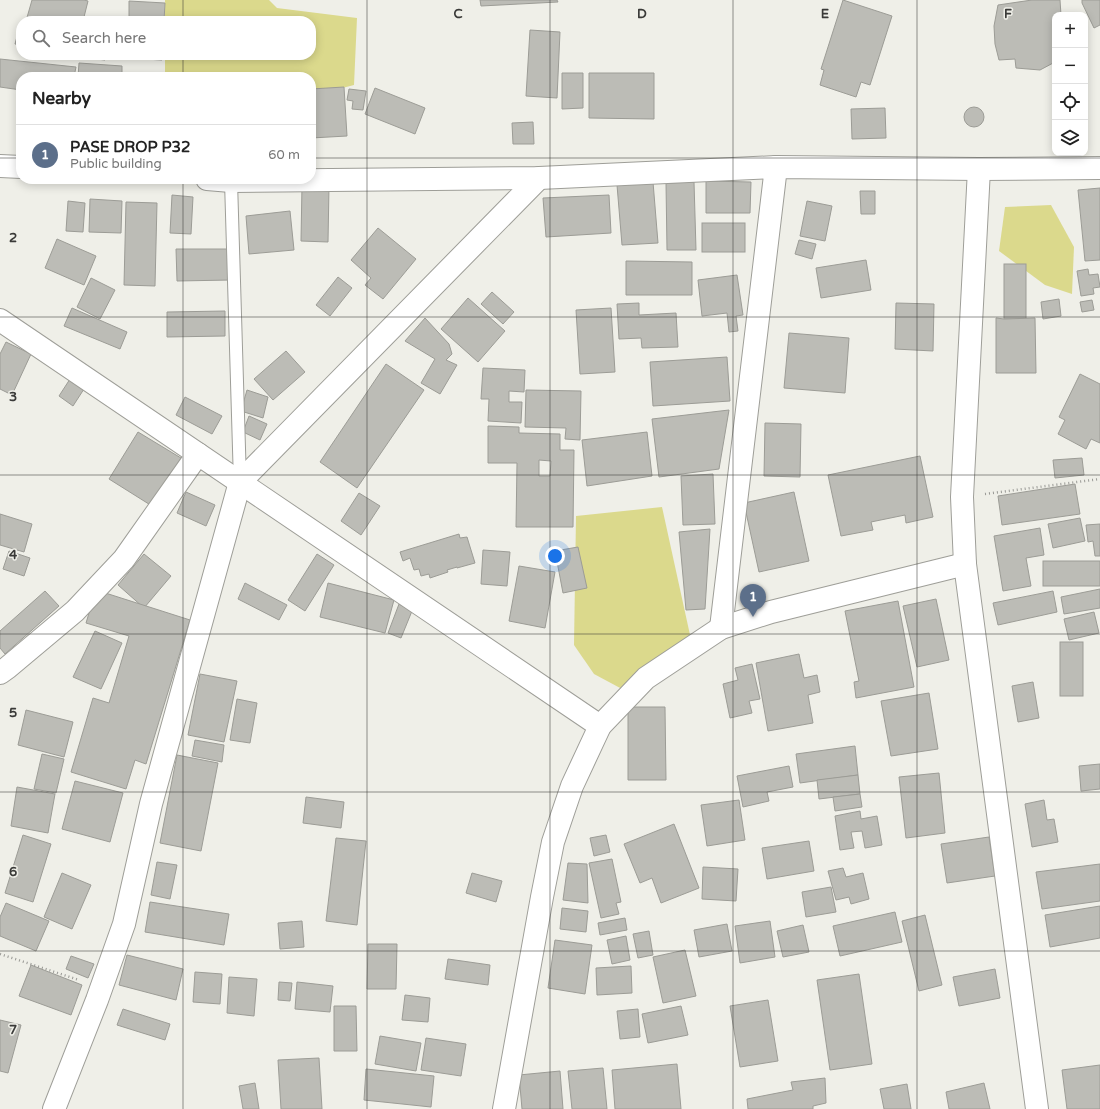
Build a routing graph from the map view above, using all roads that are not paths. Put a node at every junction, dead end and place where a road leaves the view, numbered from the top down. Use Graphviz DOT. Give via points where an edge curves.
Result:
graph roads {
  1 [pos="0,166"];
  2 [pos="16,167"];
  3 [pos="776,167"];
  4 [pos="1100,168"];
  5 [pos="979,170"];
  6 [pos="539,178"];
  7 [pos="316,180"];
  8 [pos="231,184"];
  9 [pos="0,320"];
  10 [pos="198,454"];
  11 [pos="240,482"];
  12 [pos="965,564"];
  13 [pos="721,628"];
  14 [pos="0,673"];
  15 [pos="600,726"];
  16 [pos="54,1109"];
  17 [pos="504,1109"];
  18 [pos="1037,1109"];
  1 -- 2 [label="street"];
  3 -- 5 [label="street"];
  3 -- 6 [label="street"];
  3 -- 13 [label="street"];
  4 -- 5 [label="street"];
  5 -- 12 [label="street" via="962,497"];
  6 -- 7 [label="street"];
  6 -- 11 [label="street"];
  8 -- 11 [label="lane"];
  9 -- 10 [label="street"];
  10 -- 11 [label="street"];
  10 -- 14 [label="street" via="124,559 75,611"];
  11 -- 15 [label="street"];
  11 -- 16 [label="street" via="151,804 124,924 102,988"];
  12 -- 13 [label="street" via="771,612"];
  12 -- 18 [label="street"];
  13 -- 15 [label="street" via="646,678"];
  15 -- 17 [label="street" via="572,786 553,842"];
}
